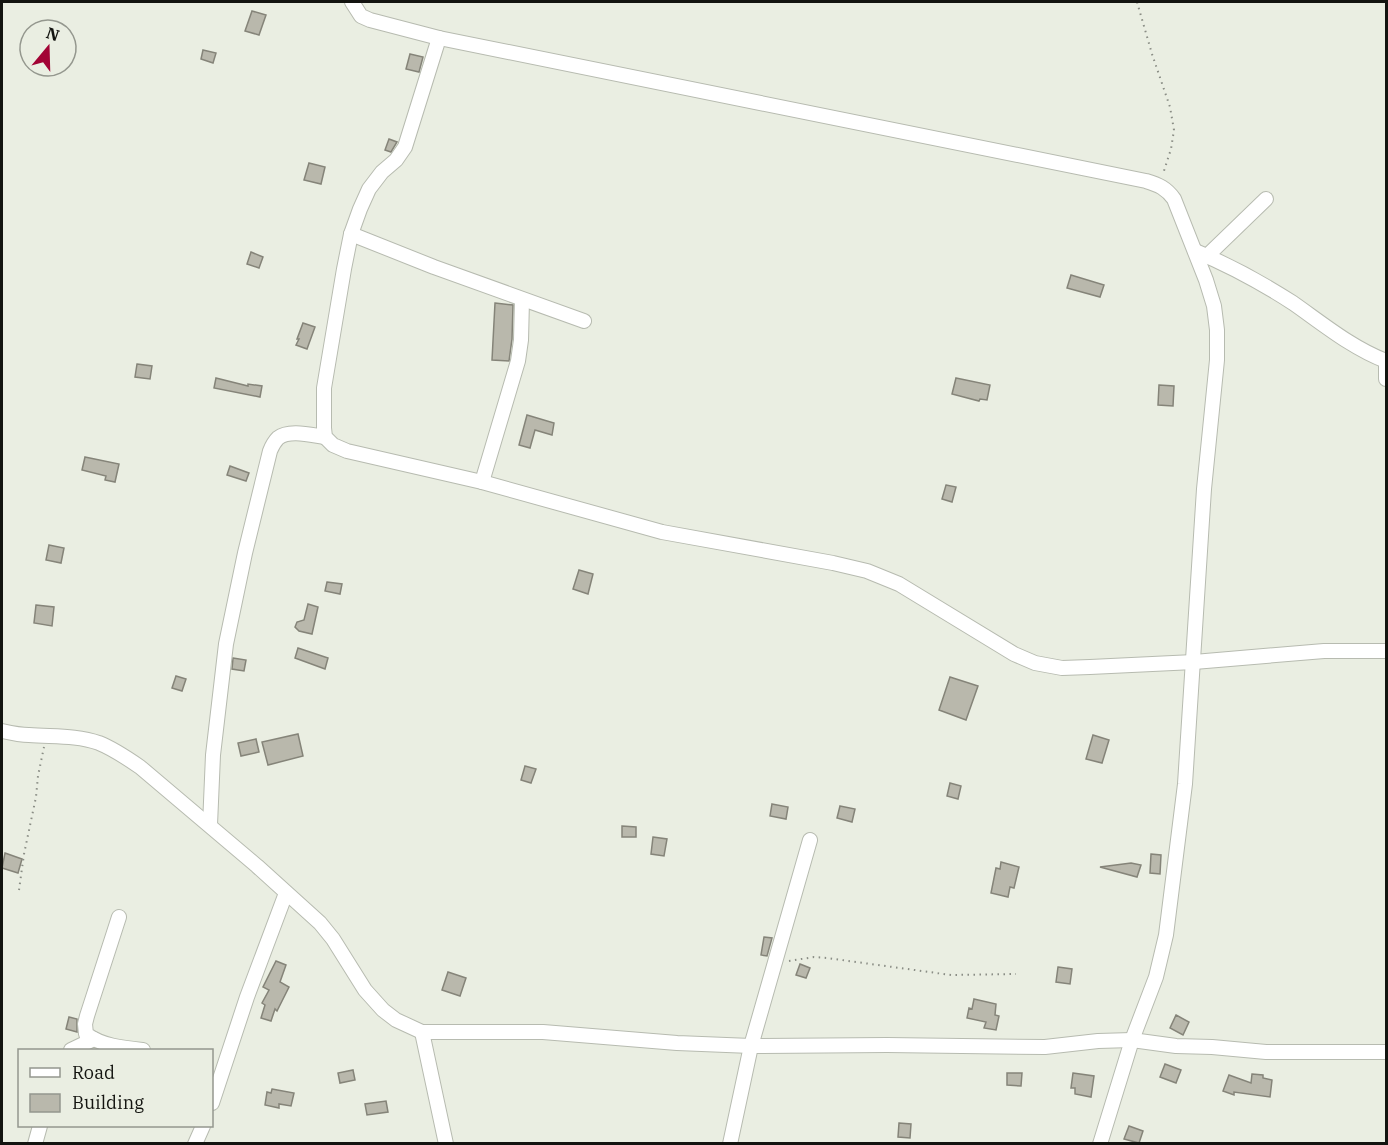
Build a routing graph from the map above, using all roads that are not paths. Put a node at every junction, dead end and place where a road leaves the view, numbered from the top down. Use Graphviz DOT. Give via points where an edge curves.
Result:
graph roads {
  1 [pos="352,2"];
  2 [pos="439,38"];
  3 [pos="1266,199"];
  4 [pos="351,234"];
  5 [pos="1201,254"];
  6 [pos="522,300"];
  7 [pos="584,321"];
  8 [pos="1386,361"];
  9 [pos="1386,379"];
  10 [pos="325,437"];
  11 [pos="482,482"];
  12 [pos="1386,651"];
  13 [pos="1194,662"];
  14 [pos="2,731"];
  15 [pos="210,825"];
  16 [pos="810,840"];
  17 [pos="286,892"];
  18 [pos="119,917"];
  19 [pos="422,1032"];
  20 [pos="94,1039"];
  21 [pos="1132,1040"];
  22 [pos="751,1046"];
  23 [pos="73,1049"];
  24 [pos="133,1049"];
  25 [pos="1386,1052"];
  26 [pos="218,1064"];
  27 [pos="213,1096"];
  28 [pos="39,1127"];
  29 [pos="202,1127"];
  30 [pos="35,1143"];
  31 [pos="195,1143"];
  32 [pos="446,1143"];
  33 [pos="730,1143"];
  34 [pos="1100,1143"];
  1 -- 2 [label="street" via="370,20"];
  2 -- 4 [label="street" via="405,147 369,189"];
  2 -- 5 [label="street" via="1146,181 1169,192"];
  3 -- 5 [label="street"];
  4 -- 6 [label="street"];
  4 -- 10 [label="street" via="324,388"];
  5 -- 8 [label="street" via="1242,273 1370,355"];
  5 -- 13 [label="street" via="1214,306 1217,350"];
  6 -- 7 [label="street"];
  6 -- 11 [label="street" via="518,361"];
  8 -- 9 [label="street"];
  10 -- 11 [label="street" via="347,451"];
  10 -- 15 [label="street" via="284,435 270,451 226,644 213,755"];
  11 -- 13 [label="street" via="662,532 867,571 899,584 1035,663 1090,668"];
  12 -- 13 [label="street" via="1324,651"];
  13 -- 21 [label="street" via="1185,784 1166,935 1156,977"];
  14 -- 15 [label="street" via="100,744 140,767"];
  15 -- 17 [label="street"];
  16 -- 22 [label="street"];
  17 -- 19 [label="street" via="320,923 383,1010"];
  17 -- 26 [label="street"];
  18 -- 20 [label="street" via="85,1024 86,1034"];
  19 -- 22 [label="street" via="543,1032"];
  19 -- 32 [label="street"];
  20 -- 23 [label="street"];
  20 -- 24 [label="street"];
  21 -- 22 [label="street" via="1045,1047"];
  21 -- 25 [label="street" via="1266,1052"];
  21 -- 34 [label="street"];
  22 -- 33 [label="street"];
  26 -- 27 [label="street"];
  28 -- 30 [label="street"];
  29 -- 31 [label="street"];
}
